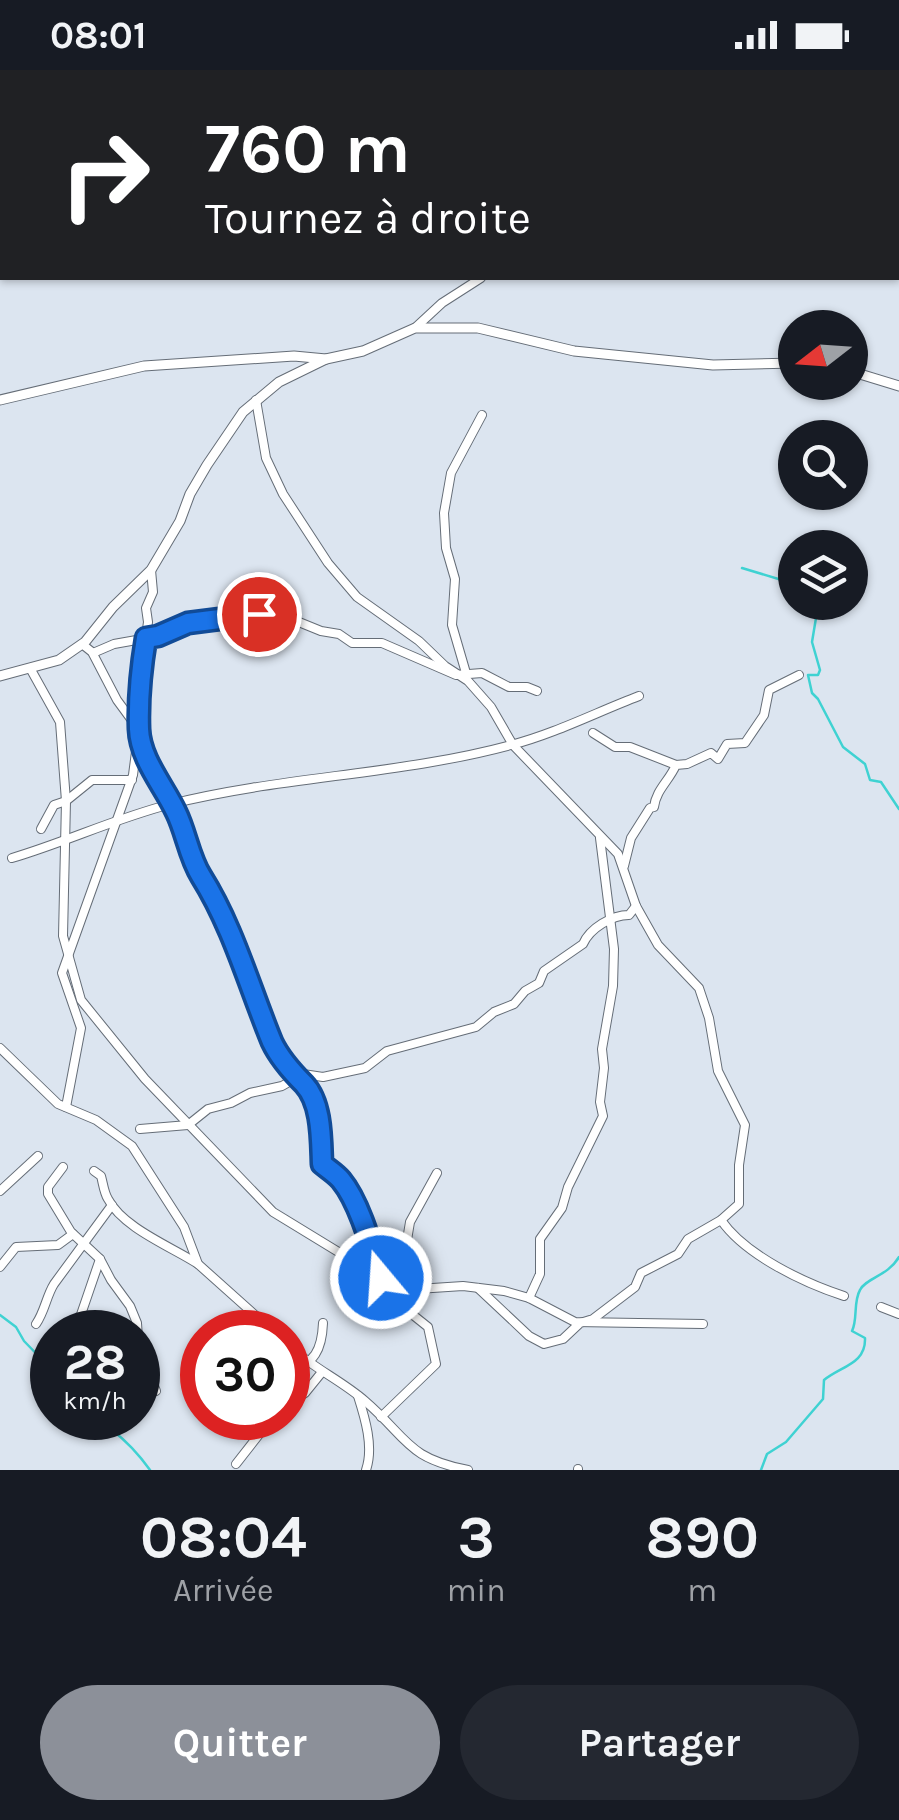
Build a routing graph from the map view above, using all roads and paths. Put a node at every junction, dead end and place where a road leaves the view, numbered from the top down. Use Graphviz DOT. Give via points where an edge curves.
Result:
graph roads {
  1 [pos="478,280"];
  2 [pos="415,328"];
  3 [pos="326,358"];
  4 [pos="778,363"];
  5 [pos="868,377"];
  6 [pos="899,386"];
  7 [pos="0,400"];
  8 [pos="256,400"];
  9 [pos="482,414"];
  10 [pos="151,570"];
  11 [pos="146,638"];
  12 [pos="82,644"];
  13 [pos="93,654"];
  14 [pos="30,668"];
  15 [pos="463,675"];
  16 [pos="800,675"];
  17 [pos="0,676"];
  18 [pos="537,691"];
  19 [pos="639,696"];
  20 [pos="138,730"];
  21 [pos="592,734"];
  22 [pos="514,745"];
  23 [pos="676,764"];
  24 [pos="132,780"];
  25 [pos="66,801"];
  26 [pos="172,804"];
  27 [pos="116,821"];
  28 [pos="41,829"];
  29 [pos="598,834"];
  30 [pos="65,842"];
  31 [pos="12,858"];
  32 [pos="624,866"];
  33 [pos="636,906"];
  34 [pos="609,920"];
  35 [pos="67,958"];
  36 [pos="0,1048"];
  37 [pos="296,1078"];
  38 [pos="66,1107"];
  39 [pos="188,1124"];
  40 [pos="140,1129"];
  41 [pos="38,1156"];
  42 [pos="63,1167"];
  43 [pos="94,1172"];
  44 [pos="437,1173"];
  45 [pos="0,1191"];
  46 [pos="112,1205"];
  47 [pos="721,1220"];
  48 [pos="73,1234"];
  49 [pos="84,1244"];
  50 [pos="100,1259"];
  51 [pos="198,1264"];
  52 [pos="0,1267"];
  53 [pos="381,1278"];
  54 [pos="478,1288"];
  55 [pos="844,1296"];
  56 [pos="529,1298"];
  57 [pos="882,1307"];
  58 [pos="45,1310"];
  59 [pos="83,1310"];
  60 [pos="132,1310"];
  61 [pos="249,1310"];
  62 [pos="899,1314"];
  63 [pos="323,1323"];
  64 [pos="580,1323"];
  65 [pos="703,1324"];
  66 [pos="310,1360"];
  67 [pos="310,1364"];
  68 [pos="322,1372"];
  69 [pos="310,1386"];
  70 [pos="358,1396"];
  71 [pos="381,1417"];
  72 [pos="255,1440"];
  73 [pos="236,1464"];
  74 [pos="366,1470"];
  75 [pos="468,1470"];
  1 -- 2 [label="street"];
  2 -- 3 [label="street" via="363,352"];
  2 -- 4 [label="street" via="478,328 574,351 713,365"];
  3 -- 7 [label="street" via="144,366"];
  3 -- 8 [label="street"];
  5 -- 6 [label="street"];
  8 -- 10 [label="street" via="207,465"];
  8 -- 15 [label="street" via="266,458 328,564 356,597"];
  9 -- 15 [label="street" via="457,458 444,513 455,579 452,626"];
  10 -- 11 [label="street"];
  10 -- 12 [label="street"];
  11 -- 13 [label="street"];
  11 -- 15 [label="street" via="188,623 256,613 289,618 352,643 382,643"];
  11 -- 20 [label="street"];
  12 -- 13 [label="street"];
  12 -- 14 [label="street"];
  13 -- 20 [label="street"];
  14 -- 17 [label="street"];
  14 -- 25 [label="street" via="60,722"];
  15 -- 18 [label="street" via="482,673 509,688"];
  15 -- 22 [label="street"];
  16 -- 23 [label="street" via="769,690 764,715 745,743 727,744 718,758 711,753"];
  19 -- 22 [label="street"];
  20 -- 24 [label="street"];
  20 -- 26 [label="street"];
  21 -- 23 [label="street"];
  22 -- 26 [label="street"];
  22 -- 29 [label="street"];
  23 -- 32 [label="street" via="631,838"];
  24 -- 25 [label="street" via="92,780"];
  24 -- 27 [label="street"];
  25 -- 28 [label="street" via="54,805"];
  25 -- 30 [label="street"];
  26 -- 27 [label="street"];
  26 -- 37 [label="street" via="248,973 252,997"];
  27 -- 30 [label="street"];
  27 -- 35 [label="street"];
  29 -- 32 [label="street"];
  29 -- 34 [label="street"];
  30 -- 31 [label="street"];
  30 -- 35 [label="street"];
  32 -- 33 [label="street"];
  33 -- 34 [label="street"];
  33 -- 47 [label="street" via="658,945 699,988 718,1071 745,1125 738,1204"];
  34 -- 37 [label="street" via="514,1004 476,1027 387,1051 365,1068"];
  34 -- 56 [label="street" via="614,974 602,1049 603,1116 564,1204 540,1239 540,1274"];
  35 -- 38 [label="street" via="62,972 81,1028"];
  35 -- 39 [label="street" via="80,1000"];
  36 -- 38 [label="street"];
  37 -- 39 [label="street" via="208,1109"];
  37 -- 53 [label="street" via="314,1100 322,1164 355,1203"];
  38 -- 51 [label="street" via="132,1146 184,1227"];
  39 -- 40 [label="street"];
  39 -- 53 [label="street" via="273,1212"];
  41 -- 45 [label="street"];
  42 -- 48 [label="street" via="48,1194"];
  43 -- 46 [label="street"];
  44 -- 53 [label="street"];
  46 -- 49 [label="street"];
  46 -- 51 [label="street"];
  47 -- 55 [label="street" via="745,1247"];
  47 -- 64 [label="street" via="641,1273 604,1312"];
  48 -- 49 [label="street"];
  48 -- 52 [label="street" via="48,1247 16,1246"];
  49 -- 50 [label="street"];
  49 -- 58 [label="street" via="48,1294"];
  50 -- 59 [label="street"];
  50 -- 60 [label="street"];
  51 -- 61 [label="street"];
  53 -- 54 [label="street" via="402,1290"];
  53 -- 71 [label="street" via="375,1291 428,1327 436,1364"];
  54 -- 56 [label="street"];
  54 -- 64 [label="street" via="544,1344 563,1340"];
  56 -- 64 [label="street"];
  57 -- 62 [label="street"];
  63 -- 66 [label="street" via="322,1346"];
  64 -- 65 [label="street"];
  67 -- 68 [label="street"];
  68 -- 69 [label="street"];
  68 -- 70 [label="street"];
  70 -- 71 [label="street"];
  70 -- 74 [label="street" via="370,1425"];
  71 -- 75 [label="street" via="422,1457"];
  72 -- 73 [label="street"];
}
